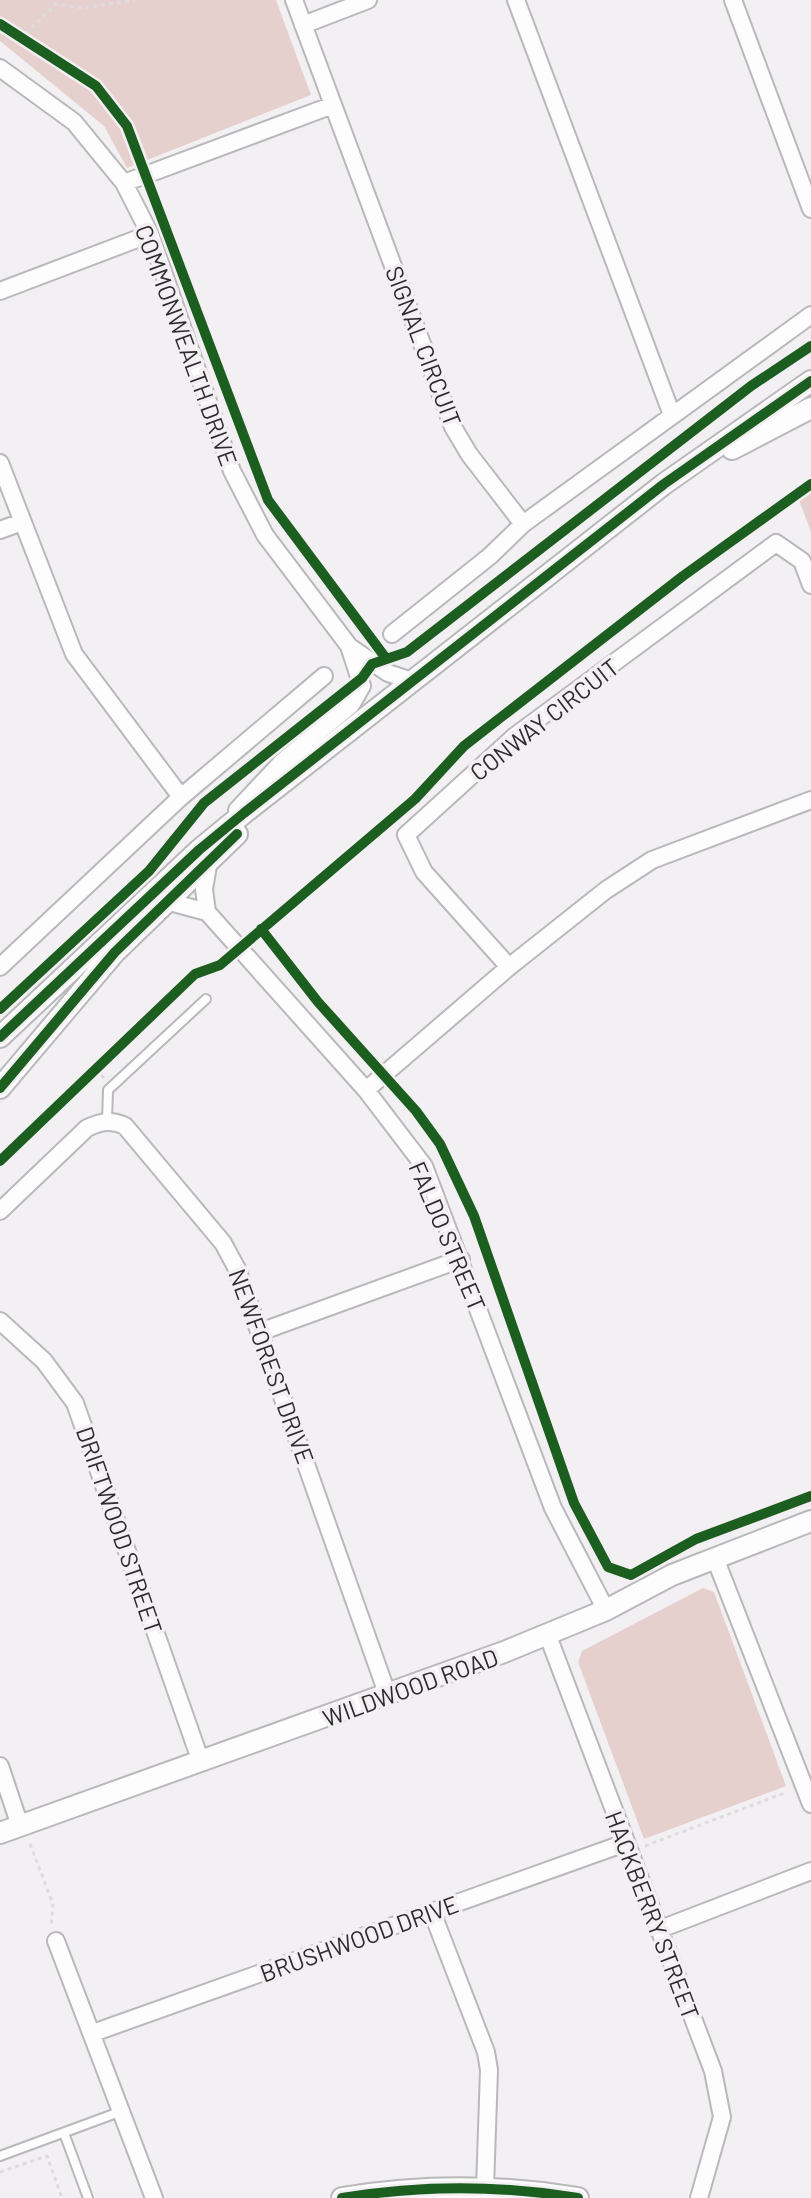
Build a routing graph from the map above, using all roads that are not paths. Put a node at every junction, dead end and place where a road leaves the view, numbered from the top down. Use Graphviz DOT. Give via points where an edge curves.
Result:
graph roads {
  1 [pos="294,0"];
  2 [pos="368,0"];
  3 [pos="516,0"];
  4 [pos="733,0"];
  5 [pos="303,25"];
  6 [pos="0,68"];
  7 [pos="333,105"];
  8 [pos="124,183"];
  9 [pos="811,209"];
  10 [pos="150,234"];
  11 [pos="0,291"];
  12 [pos="811,315"];
  13 [pos="811,381"];
  14 [pos="811,408"];
  15 [pos="672,415"];
  16 [pos="0,463"];
  17 [pos="664,484"];
  18 [pos="22,522"];
  19 [pos="523,524"];
  20 [pos="0,530"];
  21 [pos="811,585"];
  22 [pos="392,634"];
  23 [pos="349,646"];
  24 [pos="324,676"];
  25 [pos="412,681"];
  26 [pos="181,797"];
  27 [pos="811,800"];
  28 [pos="204,855"];
  29 [pos="166,901"];
  30 [pos="207,912"];
  31 [pos="1,965"];
  32 [pos="509,967"];
  33 [pos="206,999"];
  34 [pos="0,1037"];
  35 [pos="0,1088"];
  36 [pos="366,1090"];
  37 [pos="107,1121"];
  38 [pos="0,1211"];
  39 [pos="461,1259"];
  40 [pos="0,1321"];
  41 [pos="260,1332"];
  42 [pos="811,1521"];
  43 [pos="715,1558"];
  44 [pos="606,1610"];
  45 [pos="548,1636"];
  46 [pos="388,1696"];
  47 [pos="201,1762"];
  48 [pos="0,1766"];
  49 [pos="811,1804"];
  50 [pos="20,1826"];
  51 [pos="0,1833"];
  52 [pos="625,1843"];
  53 [pos="811,1871"];
  54 [pos="432,1912"];
  55 [pos="658,1930"];
  56 [pos="56,1941"];
  57 [pos="93,2033"];
  58 [pos="123,2111"];
  59 [pos="64,2133"];
  60 [pos="0,2156"];
  61 [pos="485,2188"];
  62 [pos="88,2198"];
  63 [pos="154,2198"];
  64 [pos="342,2198"];
  65 [pos="578,2198"];
  66 [pos="699,2198"];
  1 -- 5 [label="street, SIGNAL CIRCUIT"];
  2 -- 5 [label="street"];
  3 -- 15 [label="street"];
  4 -- 9 [label="street"];
  5 -- 7 [label="street, SIGNAL CIRCUIT"];
  6 -- 8 [label="street, COMMONWEALTH DRIVE" via="74,122"];
  7 -- 8 [label="street"];
  7 -- 19 [label="street, SIGNAL CIRCUIT" via="453,427"];
  8 -- 10 [label="street, COMMONWEALTH DRIVE"];
  10 -- 11 [label="street"];
  10 -- 23 [label="street, COMMONWEALTH DRIVE" via="232,471 250,508"];
  12 -- 15 [label="street"];
  13 -- 17 [label="street"];
  14 -- 17 [label="street"];
  15 -- 19 [label="street"];
  16 -- 18 [label="street"];
  17 -- 25 [label="street"];
  18 -- 20 [label="street"];
  18 -- 26 [label="street" via="74,654"];
  19 -- 22 [label="street"];
  21 -- 32 [label="street, CONWAY CIRCUIT" via="802,561 776,543 515,736 406,835 424,872"];
  23 -- 25 [label="street, COMMONWEALTH DRIVE" via="375,666"];
  23 -- 28 [label="street, COMMONWEALTH DRIVE" via="361,676 360,695 282,762"];
  24 -- 26 [label="street"];
  25 -- 28 [label="street"];
  26 -- 31 [label="street"];
  27 -- 32 [label="street" via="652,860"];
  28 -- 29 [label="street"];
  28 -- 30 [label="street"];
  28 -- 34 [label="street"];
  29 -- 30 [label="street"];
  29 -- 35 [label="street" via="115,952"];
  30 -- 36 [label="street, FALDO STREET"];
  32 -- 36 [label="street"];
  33 -- 37 [label="lane" via="108,1090"];
  36 -- 39 [label="street, FALDO STREET" via="424,1166"];
  37 -- 38 [label="street" via="75,1137"];
  37 -- 41 [label="street, NEWFOREST DRIVE" via="125,1126 223,1243"];
  39 -- 41 [label="street"];
  39 -- 44 [label="street, FALDO STREET" via="553,1508"];
  40 -- 47 [label="street, DRIFTWOOD STREET" via="44,1361 75,1403"];
  41 -- 46 [label="street, NEWFOREST DRIVE"];
  42 -- 43 [label="street, WILDWOOD ROAD"];
  43 -- 44 [label="street, WILDWOOD ROAD"];
  43 -- 49 [label="street"];
  44 -- 45 [label="street, WILDWOOD ROAD"];
  45 -- 46 [label="street, WILDWOOD ROAD"];
  45 -- 52 [label="street, HACKBERRY STREET"];
  46 -- 47 [label="street, WILDWOOD ROAD"];
  47 -- 50 [label="street, WILDWOOD ROAD"];
  48 -- 50 [label="street"];
  50 -- 51 [label="street, WILDWOOD ROAD"];
  52 -- 54 [label="street, BRUSHWOOD DRIVE"];
  52 -- 55 [label="street, HACKBERRY STREET"];
  53 -- 55 [label="street"];
  54 -- 57 [label="street, BRUSHWOOD DRIVE"];
  54 -- 61 [label="street" via="486,2052"];
  55 -- 66 [label="street, HACKBERRY STREET" via="713,2071 722,2117"];
  56 -- 57 [label="street"];
  57 -- 58 [label="street"];
  58 -- 59 [label="lane"];
  58 -- 63 [label="street"];
  59 -- 60 [label="lane"];
  59 -- 62 [label="lane"];
  61 -- 64 [label="street"];
  61 -- 65 [label="street"];
}
